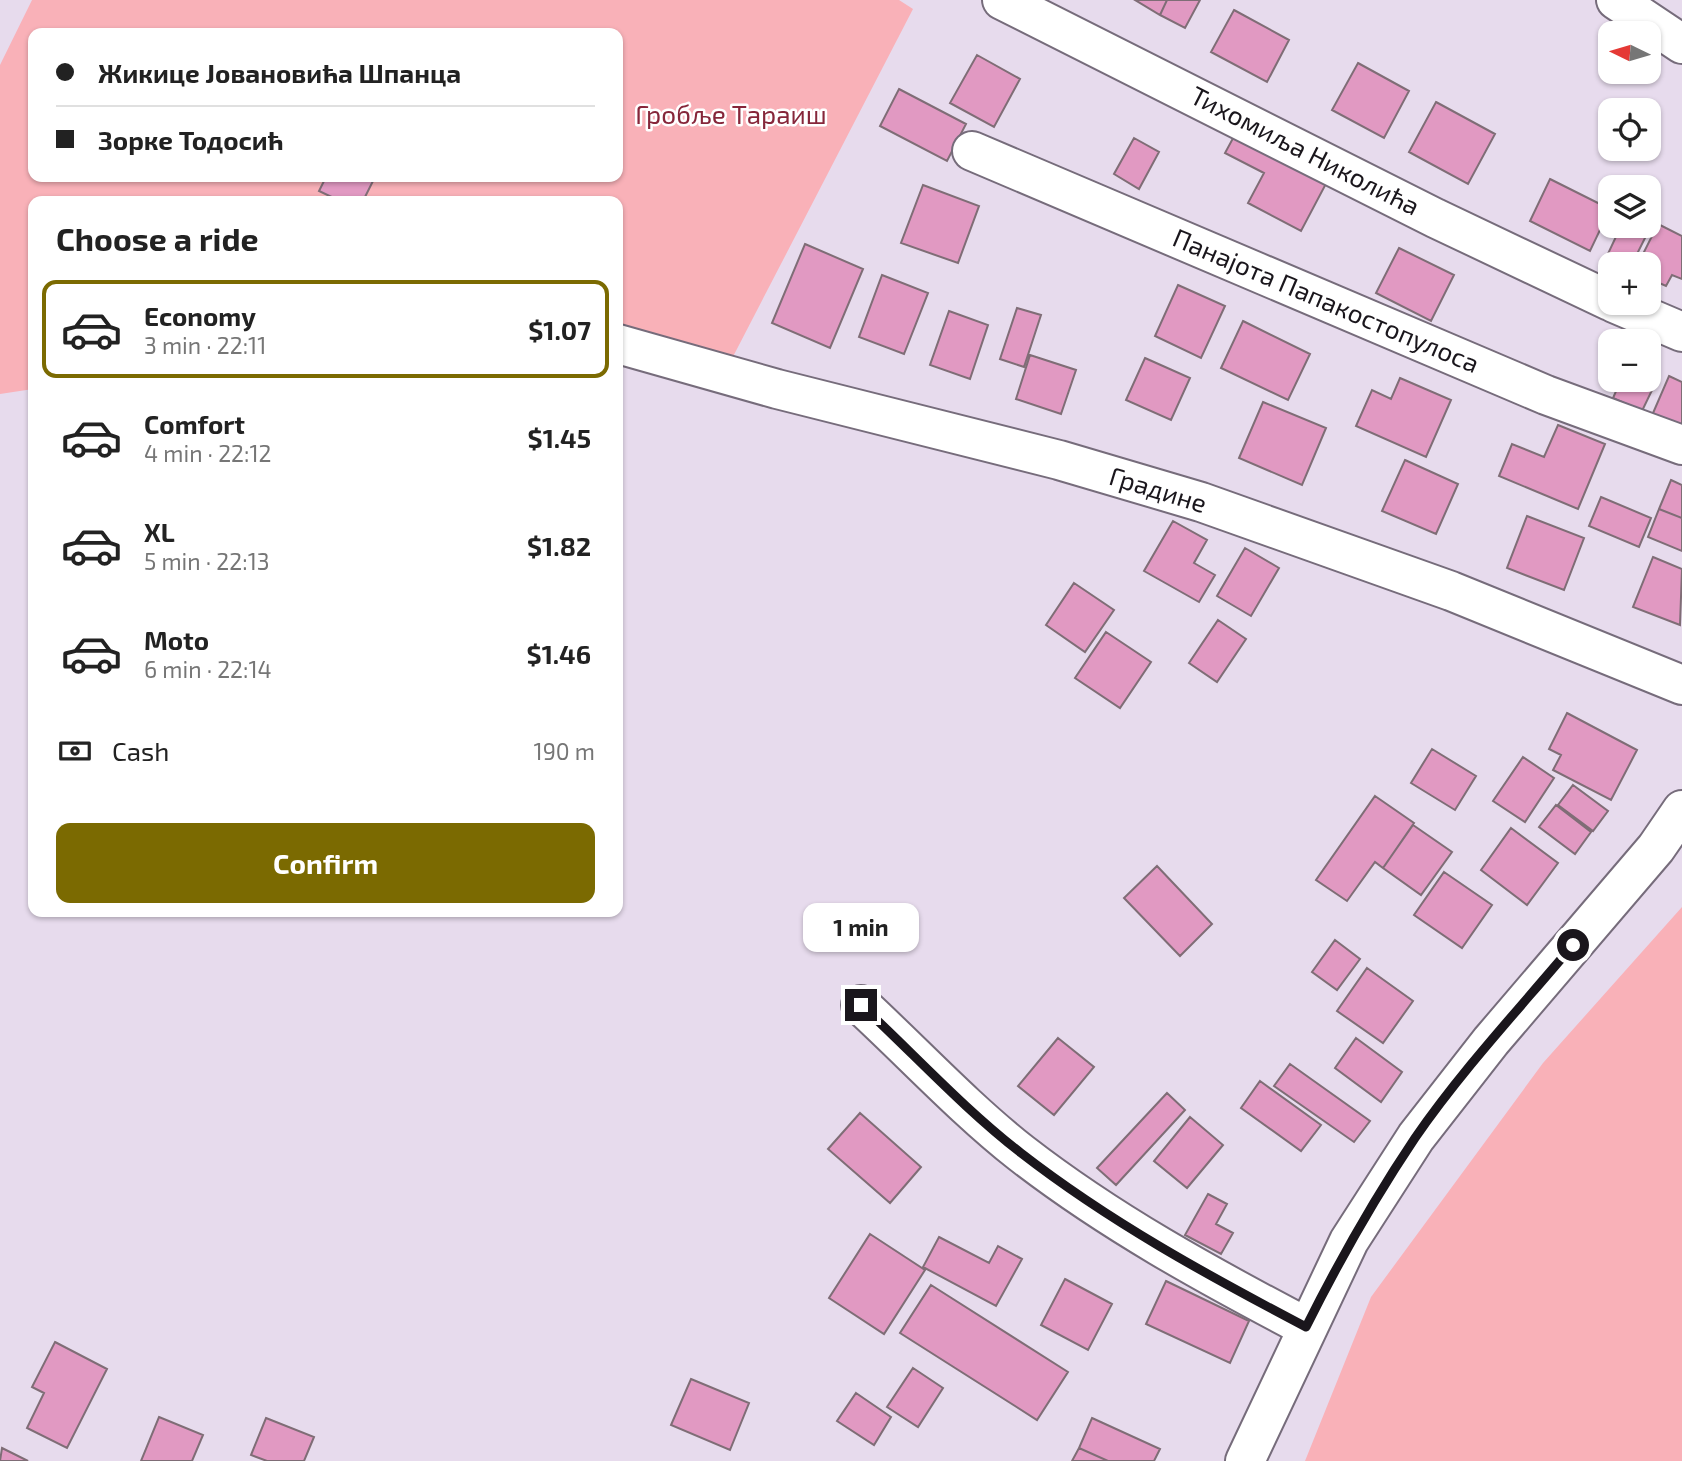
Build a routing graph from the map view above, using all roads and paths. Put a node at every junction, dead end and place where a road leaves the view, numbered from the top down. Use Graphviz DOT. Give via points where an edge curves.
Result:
graph roads {
  1 [pos="1002,0"];
  2 [pos="1616,0"];
  3 [pos="1682,44"];
  4 [pos="972,152"];
  5 [pos="1598,295"];
  6 [pos="1642,315"];
  7 [pos="1682,332"];
  8 [pos="623,345"];
  9 [pos="1682,445"];
  10 [pos="1682,685"];
  11 [pos="1682,810"];
  12 [pos="861,1005"];
  13 [pos="1306,1327"];
  14 [pos="1245,1461"];
  1 -- 5 [label="street, Тихомиља Николића"];
  2 -- 3 [label="street"];
  4 -- 9 [label="street, Панајота Папакостопулоса" via="1534,389"];
  6 -- 7 [label="street, Тихомиља Николића"];
  8 -- 10 [label="street, Градине" via="1201,502 1451,591"];
  11 -- 13 [label="street" via="1656,848 1491,1041 1416,1137 1349,1241"];
  12 -- 13 [label="street" via="1018,1150 1066,1186 1180,1261"];
  13 -- 14 [label="street"];
}
